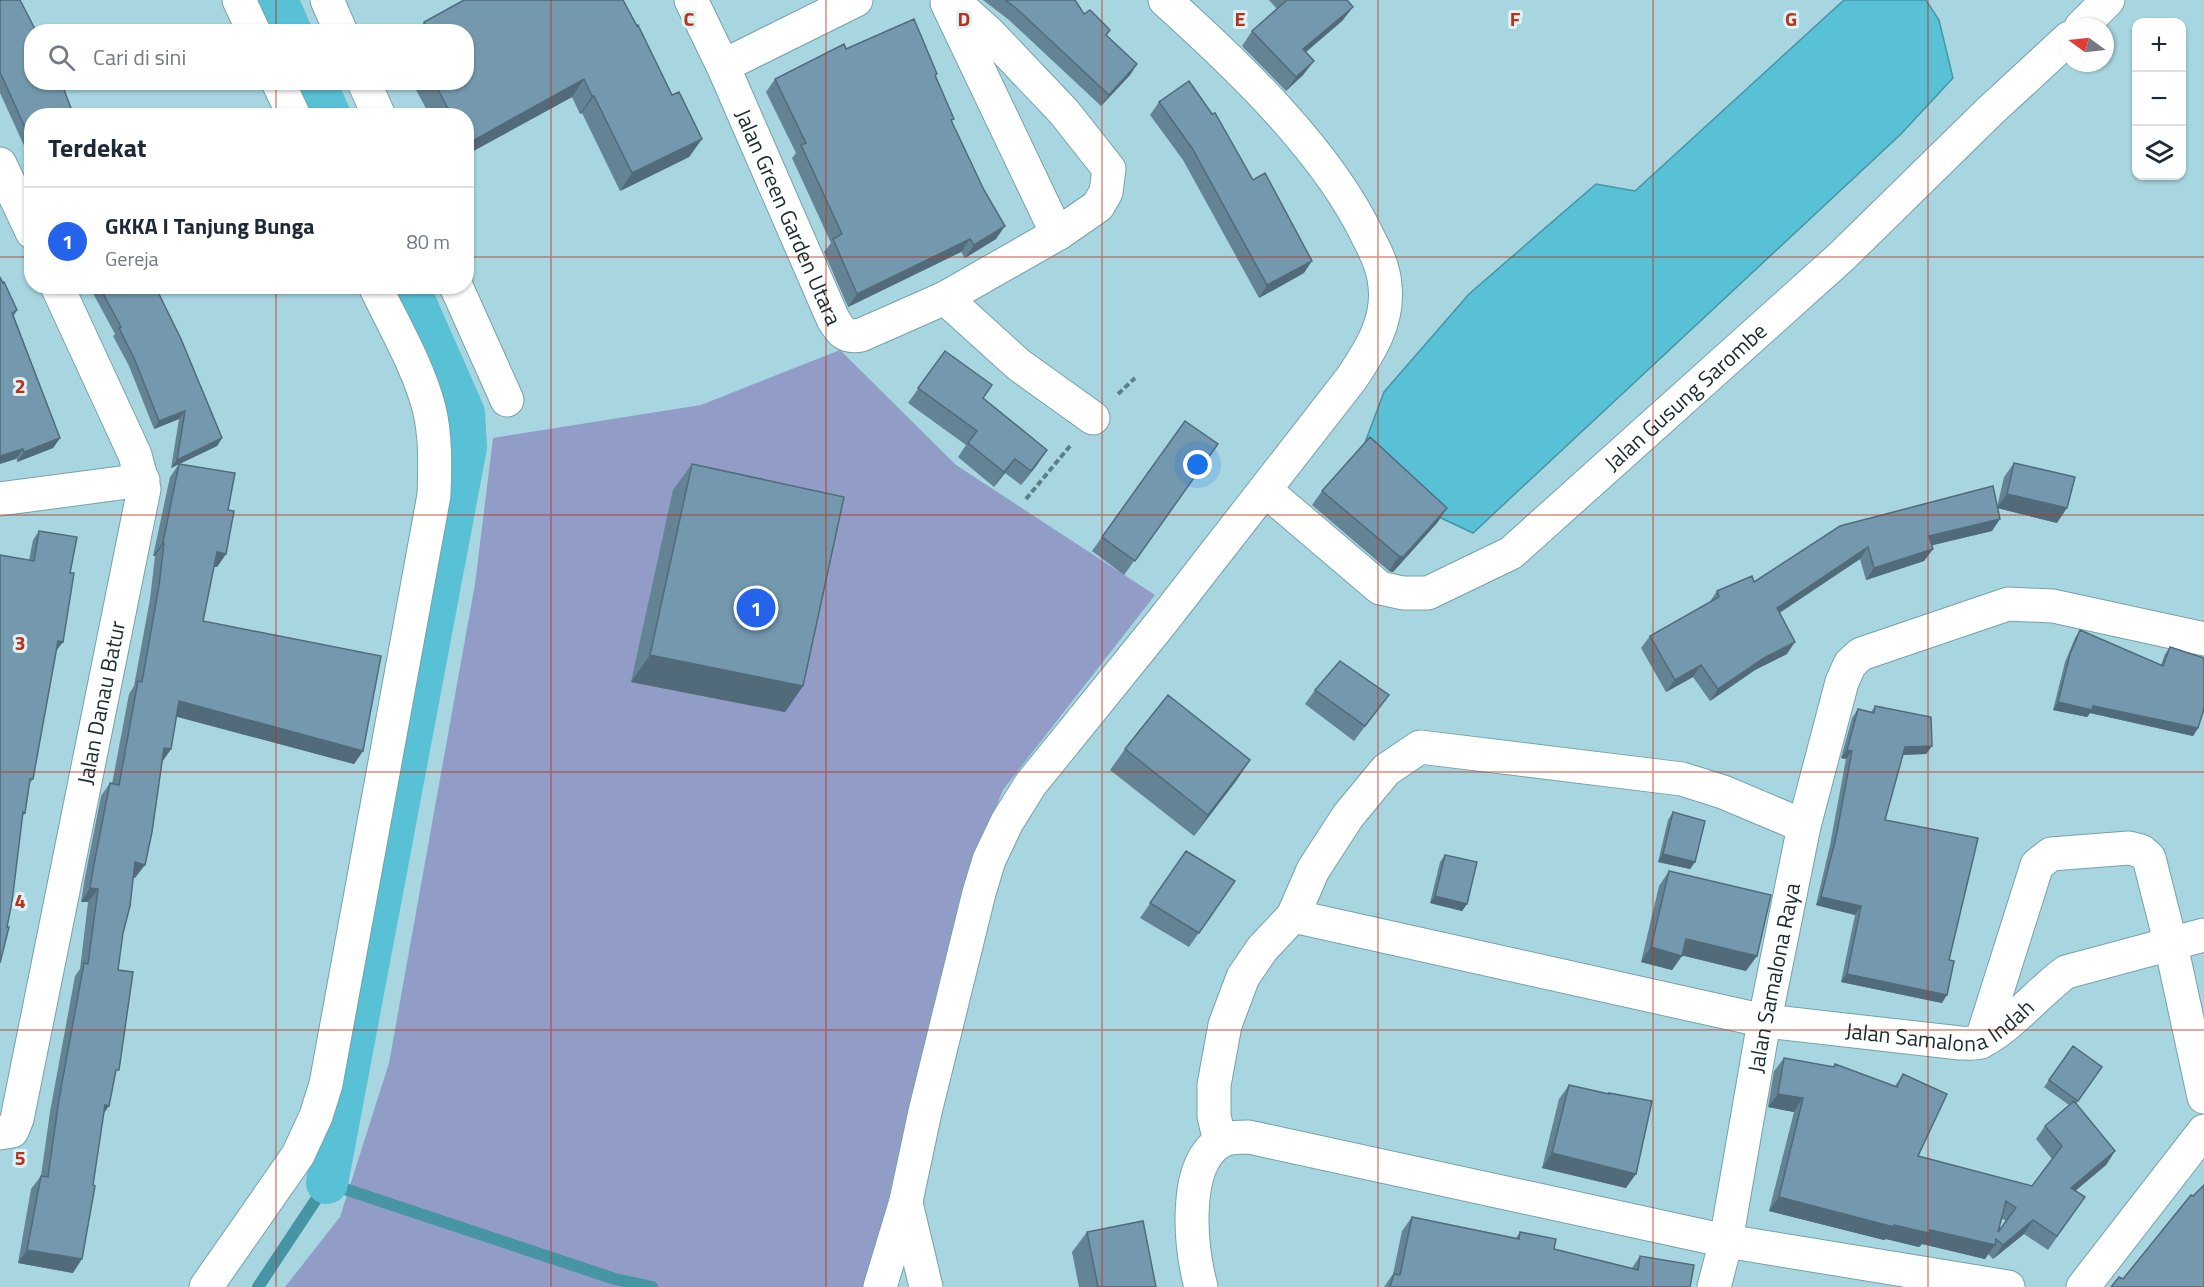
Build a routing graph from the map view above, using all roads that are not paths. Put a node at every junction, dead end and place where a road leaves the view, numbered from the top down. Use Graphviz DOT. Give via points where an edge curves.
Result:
graph roads {
  1 [pos="239,0"];
  2 [pos="327,0"];
  3 [pos="692,0"];
  4 [pos="856,0"];
  5 [pos="946,0"];
  6 [pos="952,0"];
  7 [pos="1165,0"];
  8 [pos="2108,0"];
  9 [pos="2090,18"];
  10 [pos="250,24"];
  11 [pos="338,24"];
  12 [pos="2060,46"];
  13 [pos="723,66"];
  14 [pos="282,90"];
  15 [pos="368,90"];
  16 [pos="290,108"];
  17 [pos="375,108"];
  18 [pos="0,164"];
  19 [pos="24,215"];
  20 [pos="1059,233"];
  21 [pos="61,294"];
  22 [pos="379,294"];
  23 [pos="460,294"];
  24 [pos="951,295"];
  25 [pos="507,400"];
  26 [pos="1094,418"];
  27 [pos="143,480"];
  28 [pos="1265,490"];
  29 [pos="0,500"];
  30 [pos="2204,639"];
  31 [pos="1804,826"];
  32 [pos="1293,916"];
  33 [pos="2204,935"];
  34 [pos="2171,945"];
  35 [pos="1765,1021"];
  36 [pos="1981,1042"];
  37 [pos="2204,1097"];
  38 [pos="2204,1131"];
  39 [pos="5,1132"];
  40 [pos="1220,1142"];
  41 [pos="906,1201"];
  42 [pos="1726,1241"];
  43 [pos="206,1287"];
  44 [pos="880,1287"];
  45 [pos="926,1287"];
  46 [pos="1201,1287"];
  47 [pos="1714,1287"];
  48 [pos="2008,1287"];
  49 [pos="2083,1287"];
  1 -- 10 [label="street"];
  2 -- 11 [label="street"];
  3 -- 13 [label="street, Jalan Green Garden Utara"];
  4 -- 13 [label="street"];
  5 -- 20 [label="street"];
  6 -- 20 [label="street" via="1064,112 1109,169 1106,192 1098,206"];
  7 -- 28 [label="street" via="1213,43 1302,138 1357,212 1380,261 1386,286 1377,337 1369,351"];
  8 -- 9 [label="street"];
  12 -- 28 [label="street, Jalan Gusung Sarombe" via="1841,257 1510,553 1428,593 1403,594 1380,588"];
  13 -- 24 [label="street, Jalan Green Garden Utara" via="840,331 847,336 861,335"];
  14 -- 16 [label="street"];
  15 -- 17 [label="street"];
  18 -- 19 [label="street"];
  20 -- 24 [label="street"];
  21 -- 27 [label="street, Jalan Danau Batur"];
  22 -- 43 [label="street" via="429,408 434,495 320,1106 298,1155"];
  23 -- 25 [label="street"];
  24 -- 26 [label="street" via="1019,365"];
  27 -- 29 [label="street"];
  27 -- 39 [label="street, Jalan Danau Batur" via="142,504 17,1119"];
  28 -- 41 [label="street" via="1030,785 1006,822 989,860 974,912"];
  30 -- 31 [label="street, Jalan Samalona Raya" via="2053,606 2008,604 1861,654 1845,671"];
  31 -- 32 [label="street" via="1682,779 1419,747 1386,770 1348,816 1313,870"];
  31 -- 35 [label="street, Jalan Samalona Raya"];
  32 -- 35 [label="street, Jalan Samalona Indah"];
  32 -- 40 [label="street" via="1262,949 1243,977 1225,1025 1214,1085 1214,1116"];
  33 -- 34 [label="street, Jalan Samalona Indah"];
  34 -- 36 [label="street, Jalan Samalona Indah" via="2066,972"];
  34 -- 36 [label="street" via="2149,858 2141,851 2129,848 2051,854 2033,873"];
  34 -- 37 [label="street"];
  35 -- 36 [label="street, Jalan Samalona Indah" via="1960,1043"];
  35 -- 42 [label="street, Jalan Samalona Raya"];
  38 -- 49 [label="street"];
  40 -- 42 [label="street" via="1249,1137"];
  40 -- 46 [label="street" via="1209,1152 1197,1175 1192,1224"];
  41 -- 44 [label="street"];
  41 -- 45 [label="street"];
  42 -- 47 [label="street, Jalan Samalona Raya"];
  42 -- 48 [label="street"];
}
